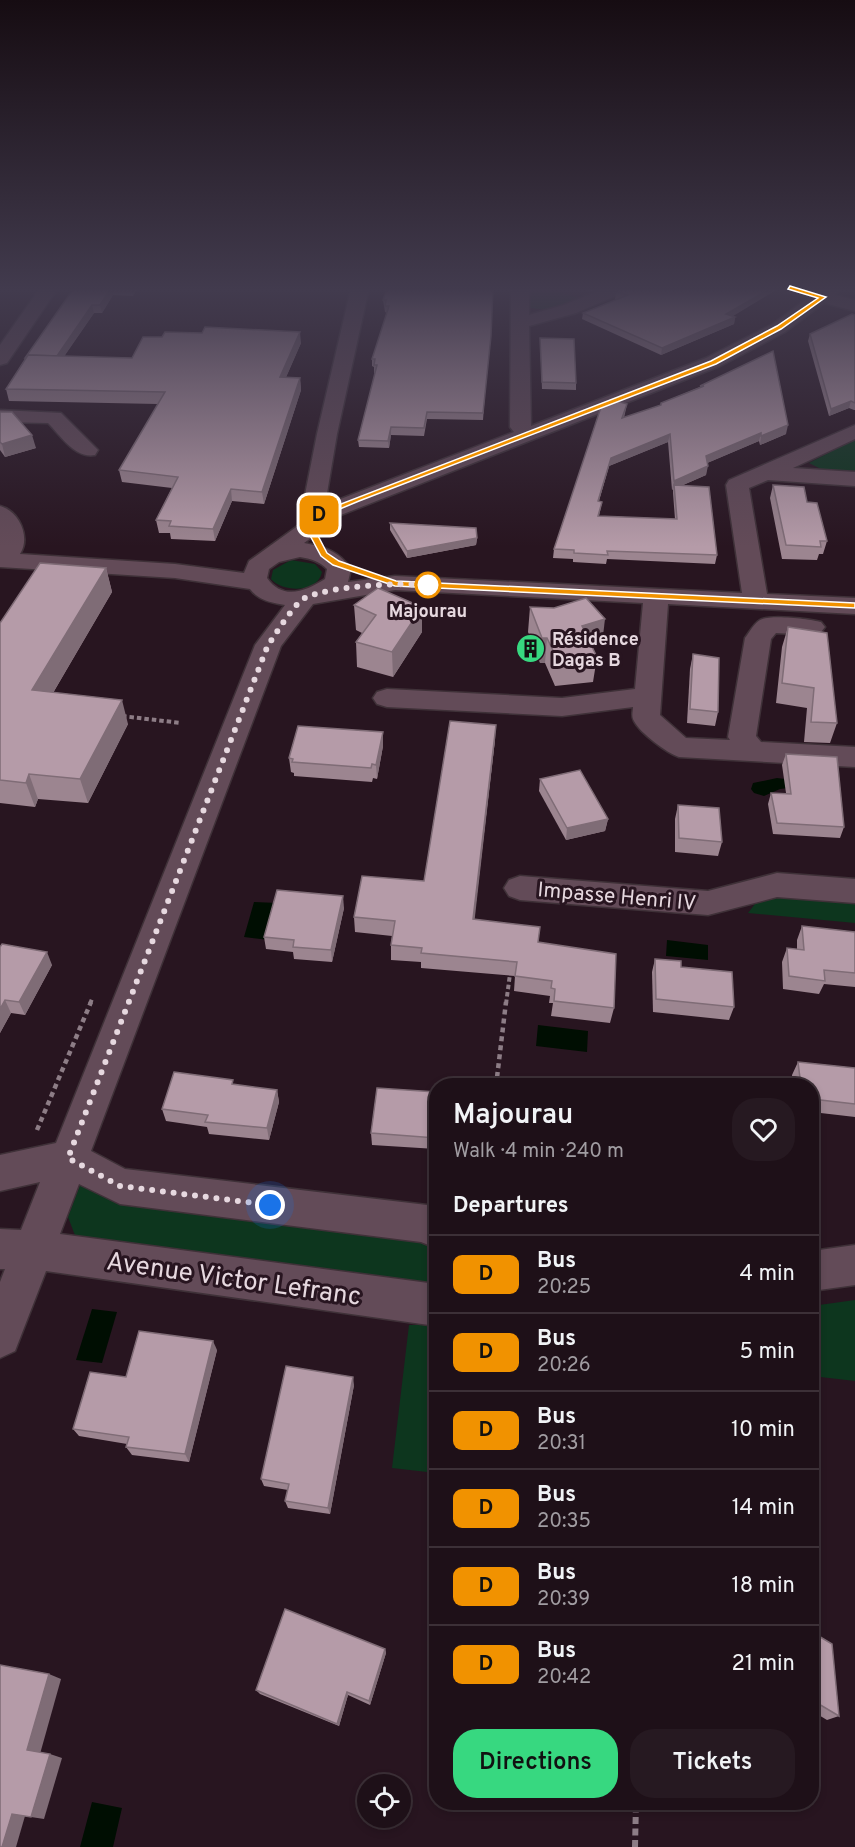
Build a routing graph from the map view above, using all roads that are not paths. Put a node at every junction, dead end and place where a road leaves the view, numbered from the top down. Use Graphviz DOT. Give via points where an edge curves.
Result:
graph roads {
  1 [pos="342,374"];
  2 [pos="519,374"];
  3 [pos="682,374"];
  4 [pos="0,416"];
  5 [pos="855,431"];
  6 [pos="528,434"];
  7 [pos="87,450"];
  8 [pos="321,471"];
  9 [pos="765,473"];
  10 [pos="855,479"];
  11 [pos="389,487"];
  12 [pos="0,513"];
  13 [pos="311,523"];
  14 [pos="330,559"];
  15 [pos="2,560"];
  16 [pos="263,574"];
  17 [pos="395,583"];
  18 [pos="313,595"];
  19 [pos="656,596"];
  20 [pos="756,601"];
  21 [pos="855,606"];
  22 [pos="855,628"];
  23 [pos="268,645"];
  24 [pos="648,696"];
  25 [pos="387,698"];
  26 [pos="752,752"];
  27 [pos="855,757"];
  28 [pos="520,888"];
  29 [pos="855,891"];
  30 [pos="68,1158"];
  31 [pos="0,1173"];
  32 [pos="429,1225"];
  33 [pos="16,1250"];
  34 [pos="855,1265"];
  35 [pos="819,1270"];
  36 [pos="429,1304"];
  37 [pos="0,1336"];
  1 -- 8 [label="street"];
  2 -- 6 [label="street" via="520,427"];
  3 -- 6 [label="street"];
  4 -- 7 [label="street" via="54,417"];
  5 -- 9 [label="street"];
  6 -- 11 [label="street"];
  8 -- 11 [label="street" via="342,481"];
  8 -- 13 [label="street"];
  9 -- 10 [label="street"];
  9 -- 20 [label="street" via="737,485"];
  11 -- 13 [label="street"];
  12 -- 15 [label="street" via="11,526 11,549"];
  13 -- 14 [label="street"];
  13 -- 16 [label="street"];
  14 -- 16 [label="street" via="300,550"];
  14 -- 17 [label="street"];
  14 -- 18 [label="street" via="339,576 336,582"];
  15 -- 16 [label="street"];
  16 -- 18 [label="street" via="284,598"];
  16 -- 23 [label="street"];
  17 -- 18 [label="street"];
  17 -- 19 [label="street"];
  18 -- 23 [label="street"];
  19 -- 20 [label="street"];
  19 -- 24 [label="street"];
  20 -- 21 [label="street"];
  22 -- 26 [label="street" via="769,625 758,638 742,737"];
  23 -- 30 [label="street"];
  24 -- 25 [label="street" via="562,708"];
  24 -- 26 [label="street" via="646,718 679,747"];
  26 -- 27 [label="street"];
  28 -- 29 [label="street, Impasse Henri IV" via="708,903 777,885"];
  30 -- 31 [label="street"];
  30 -- 32 [label="street" via="120,1186"];
  30 -- 33 [label="street"];
  33 -- 36 [label="street, Avenue Victor Lefranc"];
  33 -- 37 [label="street"];
  34 -- 35 [label="street"];
}
